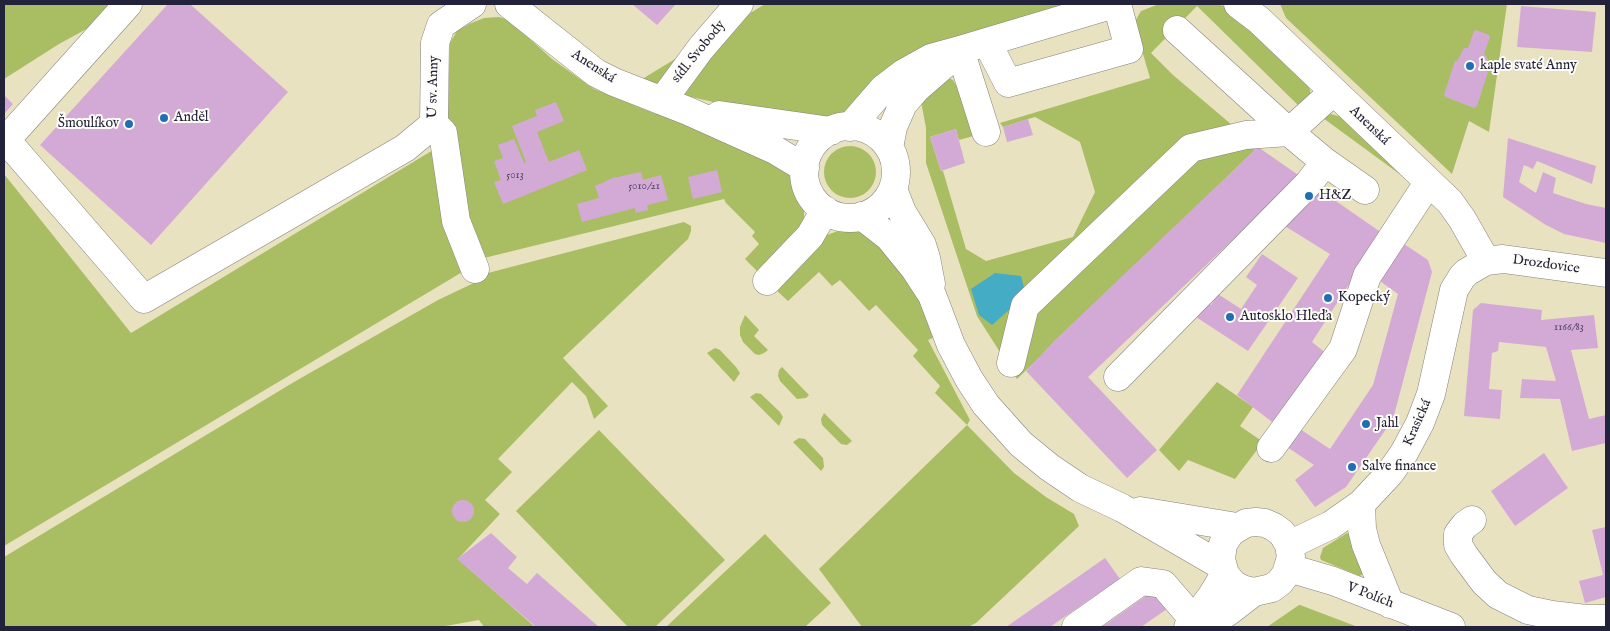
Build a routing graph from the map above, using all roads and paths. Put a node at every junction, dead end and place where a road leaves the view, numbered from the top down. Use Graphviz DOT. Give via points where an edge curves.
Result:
graph roads {
  1 [pos="128,4"];
  2 [pos="472,4"];
  3 [pos="509,4"];
  4 [pos="739,4"];
  5 [pos="1115,4"];
  6 [pos="1251,9"];
  7 [pos="1177,30"];
  8 [pos="987,42"];
  9 [pos="960,50"];
  10 [pos="1333,92"];
  11 [pos="662,101"];
  12 [pos="688,111"];
  13 [pos="434,124"];
  14 [pos="840,129"];
  15 [pos="986,132"];
  16 [pos="1289,132"];
  17 [pos="889,148"];
  18 [pos="1326,162"];
  19 [pos="805,168"];
  20 [pos="1428,183"];
  21 [pos="893,189"];
  22 [pos="1365,190"];
  23 [pos="825,210"];
  24 [pos="862,216"];
  25 [pos="1486,261"];
  26 [pos="475,269"];
  27 [pos="1606,273"];
  28 [pos="767,281"];
  29 [pos="932,295"];
  30 [pos="1011,363"];
  31 [pos="1118,377"];
  32 [pos="1271,448"];
  33 [pos="1361,504"];
  34 [pos="1122,508"];
  35 [pos="1472,520"];
  36 [pos="1237,527"];
  37 [pos="1289,556"];
  38 [pos="1223,570"];
  39 [pos="1254,592"];
  40 [pos="1390,604"];
  41 [pos="1592,622"];
  42 [pos="1196,625"];
  43 [pos="1076,627"];
  44 [pos="1451,627"];
  1 -- 13 [label="street, U sv. Anny" via="6,140 144,299 382,162"];
  2 -- 13 [label="street, U sv. Anny" via="442,25 435,43"];
  3 -- 11 [label="street, Anenská" via="596,73"];
  4 -- 11 [label="street, sídl. Svobody"];
  5 -- 8 [label="street"];
  5 -- 8 [label="street" via="1129,49 1008,83"];
  6 -- 10 [label="street, Anenská"];
  7 -- 16 [label="street"];
  8 -- 9 [label="street"];
  9 -- 14 [label="street" via="931,58 904,73"];
  9 -- 15 [label="street"];
  9 -- 17 [label="street" via="903,104 893,127"];
  10 -- 16 [label="street"];
  10 -- 20 [label="street, Anenská"];
  11 -- 12 [label="street, Anenská"];
  12 -- 14 [label="street, Anenská"];
  12 -- 19 [label="street, Anenská" via="775,150"];
  13 -- 26 [label="street" via="443,133 456,221"];
  14 -- 17 [label="street, Anenská" via="863,128 875,134"];
  14 -- 19 [label="street" via="819,138 811,149"];
  16 -- 18 [label="street"];
  16 -- 30 [label="street" via="1246,135 1191,148 1025,306"];
  17 -- 21 [label="street" via="896,168"];
  18 -- 22 [label="street"];
  18 -- 31 [label="street"];
  19 -- 23 [label="street" via="810,193"];
  20 -- 25 [label="street, Anenská" via="1456,210"];
  20 -- 32 [label="street" via="1367,276 1343,349"];
  21 -- 24 [label="street" via="884,203"];
  21 -- 29 [label="street" via="924,251"];
  23 -- 24 [label="street" via="841,217"];
  23 -- 28 [label="street" via="810,236"];
  24 -- 29 [label="street" via="897,245"];
  25 -- 27 [label="street, Drozdovice" via="1503,259"];
  25 -- 33 [label="street, Krasická" via="1473,267 1454,290 1434,382 1414,438 1390,473"];
  29 -- 34 [label="street" via="946,335 963,369 1005,427 1064,478"];
  33 -- 37 [label="street, Krasická"];
  33 -- 40 [label="street" via="1366,545"];
  34 -- 36 [label="street"];
  34 -- 38 [label="street"];
  35 -- 41 [label="street" via="1458,534 1457,541 1460,550 1489,588 1505,600 1528,610"];
  36 -- 37 [label="street" via="1256,522 1274,527 1282,534"];
  36 -- 38 [label="street" via="1223,544"];
  37 -- 39 [label="street, Krasická" via="1286,574 1280,582 1272,588"];
  37 -- 40 [label="street, V Polích" via="1324,578"];
  38 -- 39 [label="street" via="1233,584"];
  38 -- 42 [label="street"];
  39 -- 42 [label="street, Krasická" via="1228,612"];
  40 -- 44 [label="street, V Polích"];
  42 -- 43 [label="street" via="1163,584 1141,581"];
}
